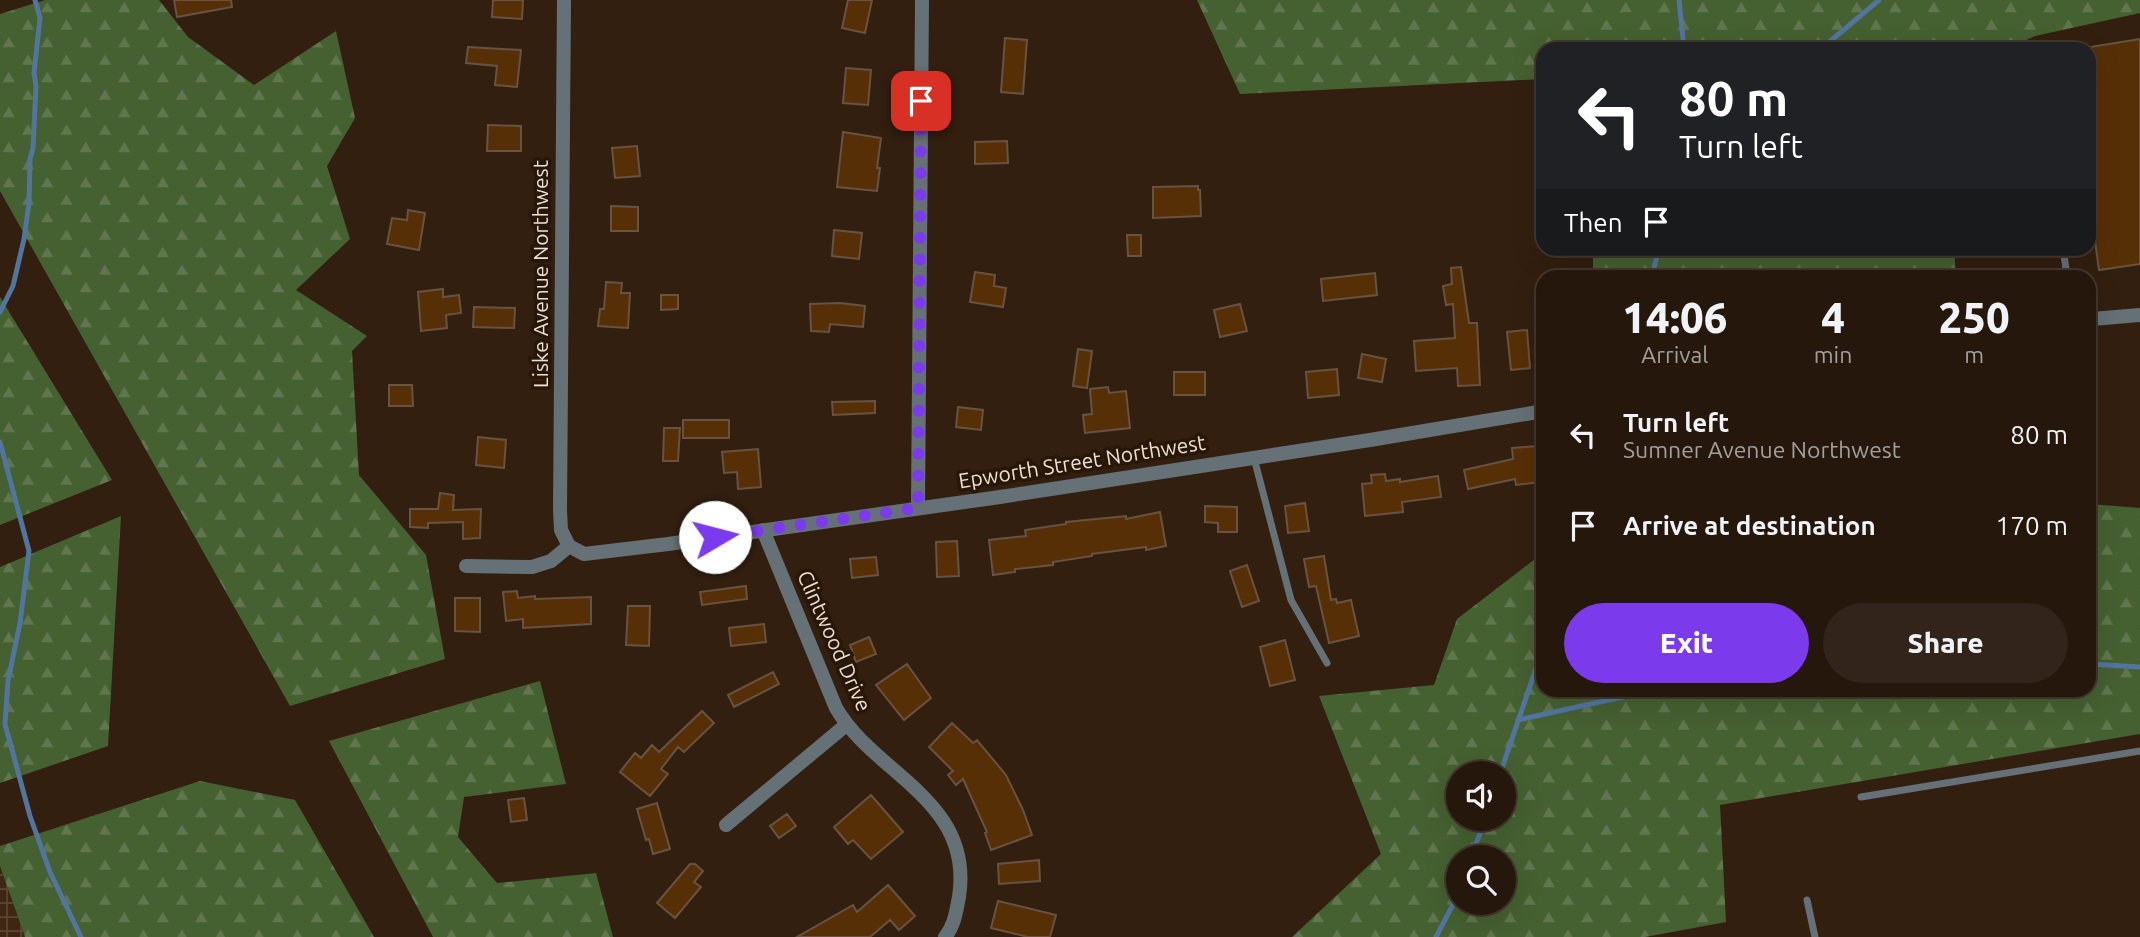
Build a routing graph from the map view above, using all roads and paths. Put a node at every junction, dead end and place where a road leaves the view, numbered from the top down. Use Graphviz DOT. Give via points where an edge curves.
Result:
graph roads {
  1 [pos="564,0"];
  2 [pos="922,0"];
  3 [pos="2140,315"];
  4 [pos="2096,318"];
  5 [pos="1536,412"];
  6 [pos="1253,458"];
  7 [pos="918,508"];
  8 [pos="763,530"];
  9 [pos="569,546"];
  10 [pos="466,566"];
  11 [pos="1326,663"];
  12 [pos="846,725"];
  13 [pos="2140,751"];
  14 [pos="1861,797"];
  15 [pos="726,825"];
  16 [pos="1807,900"];
  17 [pos="945,937"];
  18 [pos="1815,937"];
  1 -- 9 [label="street, Liske Avenue Northwest" via="559,510"];
  2 -- 7 [label="street"];
  3 -- 4 [label="street"];
  5 -- 6 [label="street, Epworth Street Northwest"];
  6 -- 7 [label="street, Epworth Street Northwest"];
  6 -- 11 [label="lane" via="1291,600"];
  7 -- 8 [label="street, Epworth Street Northwest"];
  8 -- 9 [label="street, Epworth Street Northwest" via="583,554"];
  8 -- 12 [label="street, Clintwood Drive"];
  9 -- 10 [label="street" via="551,561 532,567"];
  12 -- 15 [label="street"];
  12 -- 17 [label="street, Clintwood Drive" via="927,799 943,820 957,851 961,882 956,915"];
  13 -- 14 [label="lane"];
  16 -- 18 [label="lane"];
}
